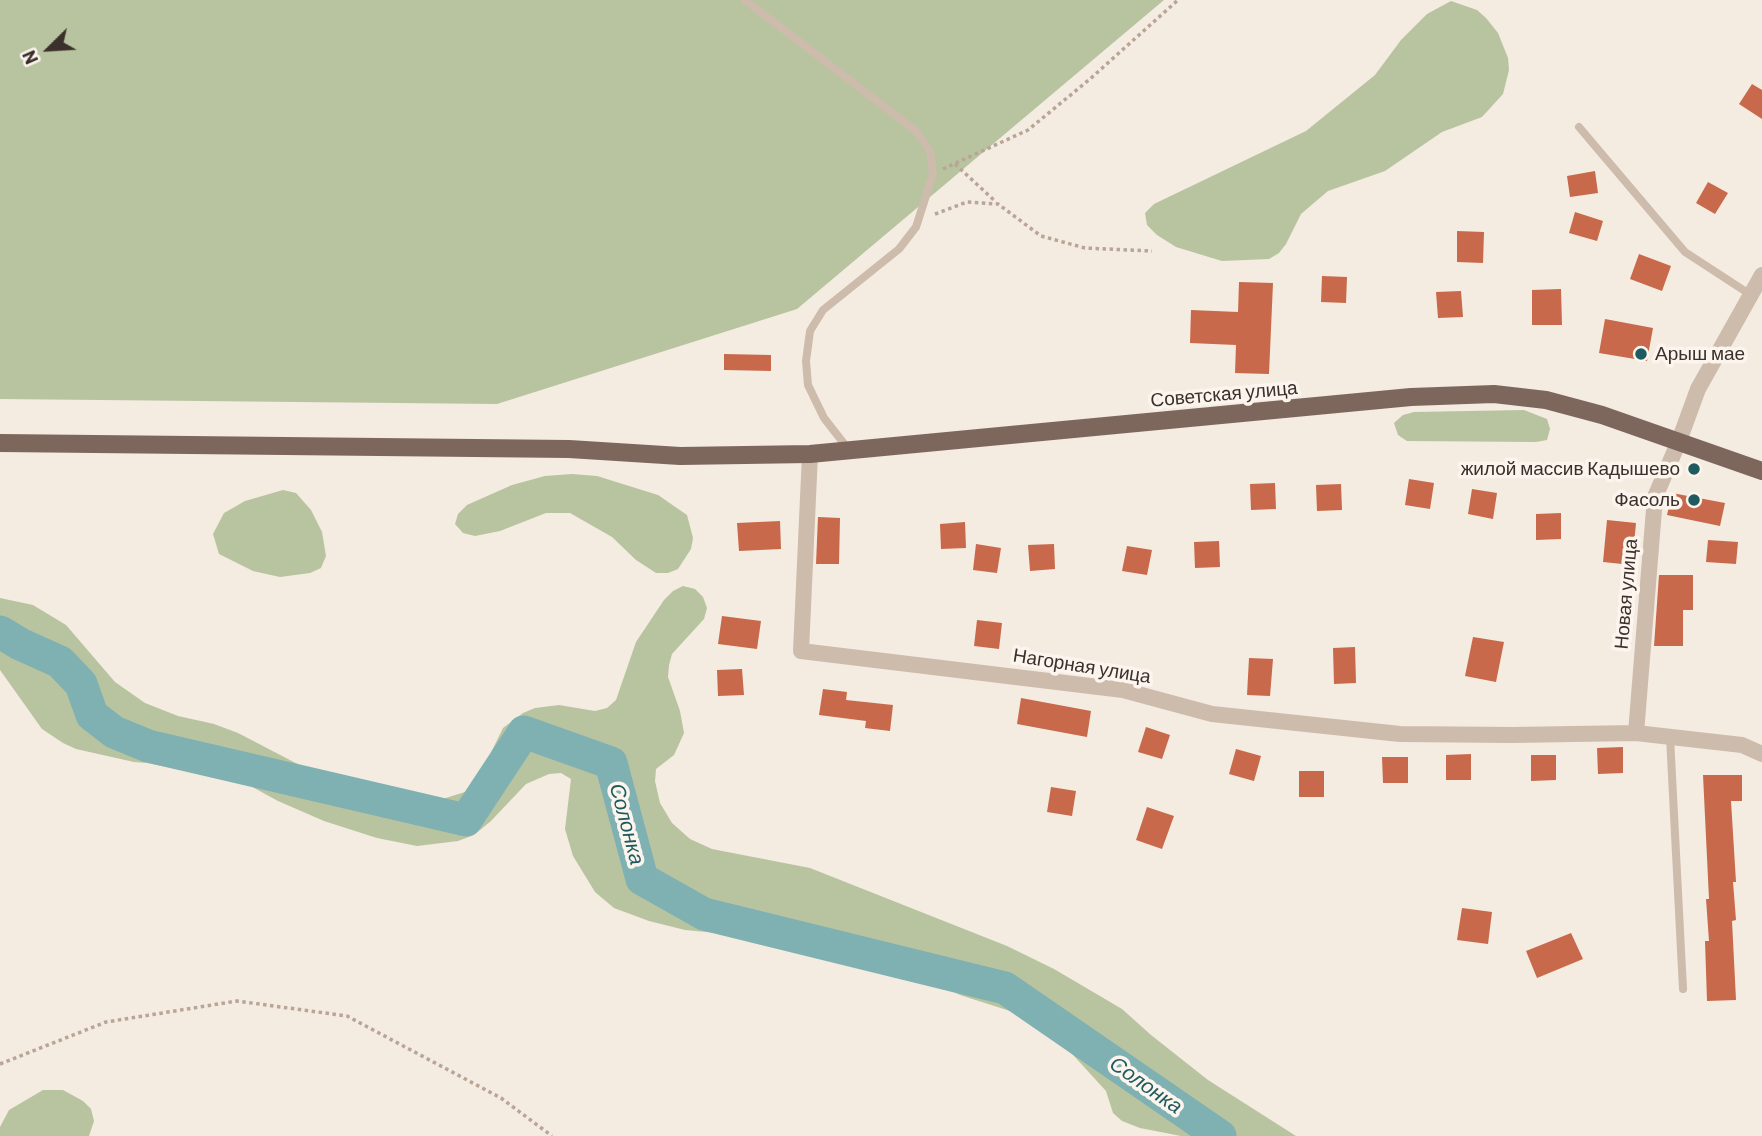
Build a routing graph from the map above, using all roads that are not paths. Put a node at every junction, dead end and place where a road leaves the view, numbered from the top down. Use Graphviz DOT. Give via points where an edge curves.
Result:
graph roads {
  1 [pos="745,0"];
  2 [pos="1579,127"];
  3 [pos="1762,275"];
  4 [pos="1751,295"];
  5 [pos="1679,441"];
  6 [pos="0,443"];
  7 [pos="849,450"];
  8 [pos="810,454"];
  9 [pos="1762,471"];
  10 [pos="1636,733"];
  11 [pos="1670,737"];
  12 [pos="1762,754"];
  13 [pos="1683,989"];
  1 -- 7 [label="lane" via="916,131 930,151 933,174 916,227 899,249 823,310 810,331 808,385 824,418"];
  2 -- 4 [label="lane" via="1685,252"];
  3 -- 4 [label="street, Новая улица"];
  4 -- 5 [label="street, Новая улица" via="1698,389"];
  5 -- 7 [label="main road, Советская улица" via="1546,400 1494,394 1411,397"];
  5 -- 9 [label="main road, Советская улица"];
  5 -- 10 [label="street, Новая улица" via="1655,497"];
  6 -- 8 [label="main road, Советская улица" via="569,449 680,456"];
  7 -- 8 [label="main road, Советская улица"];
  8 -- 10 [label="street, Нагорная улица" via="802,651 1123,690 1212,714 1400,734"];
  10 -- 11 [label="street"];
  11 -- 12 [label="street" via="1742,745"];
  11 -- 13 [label="lane"];
}
